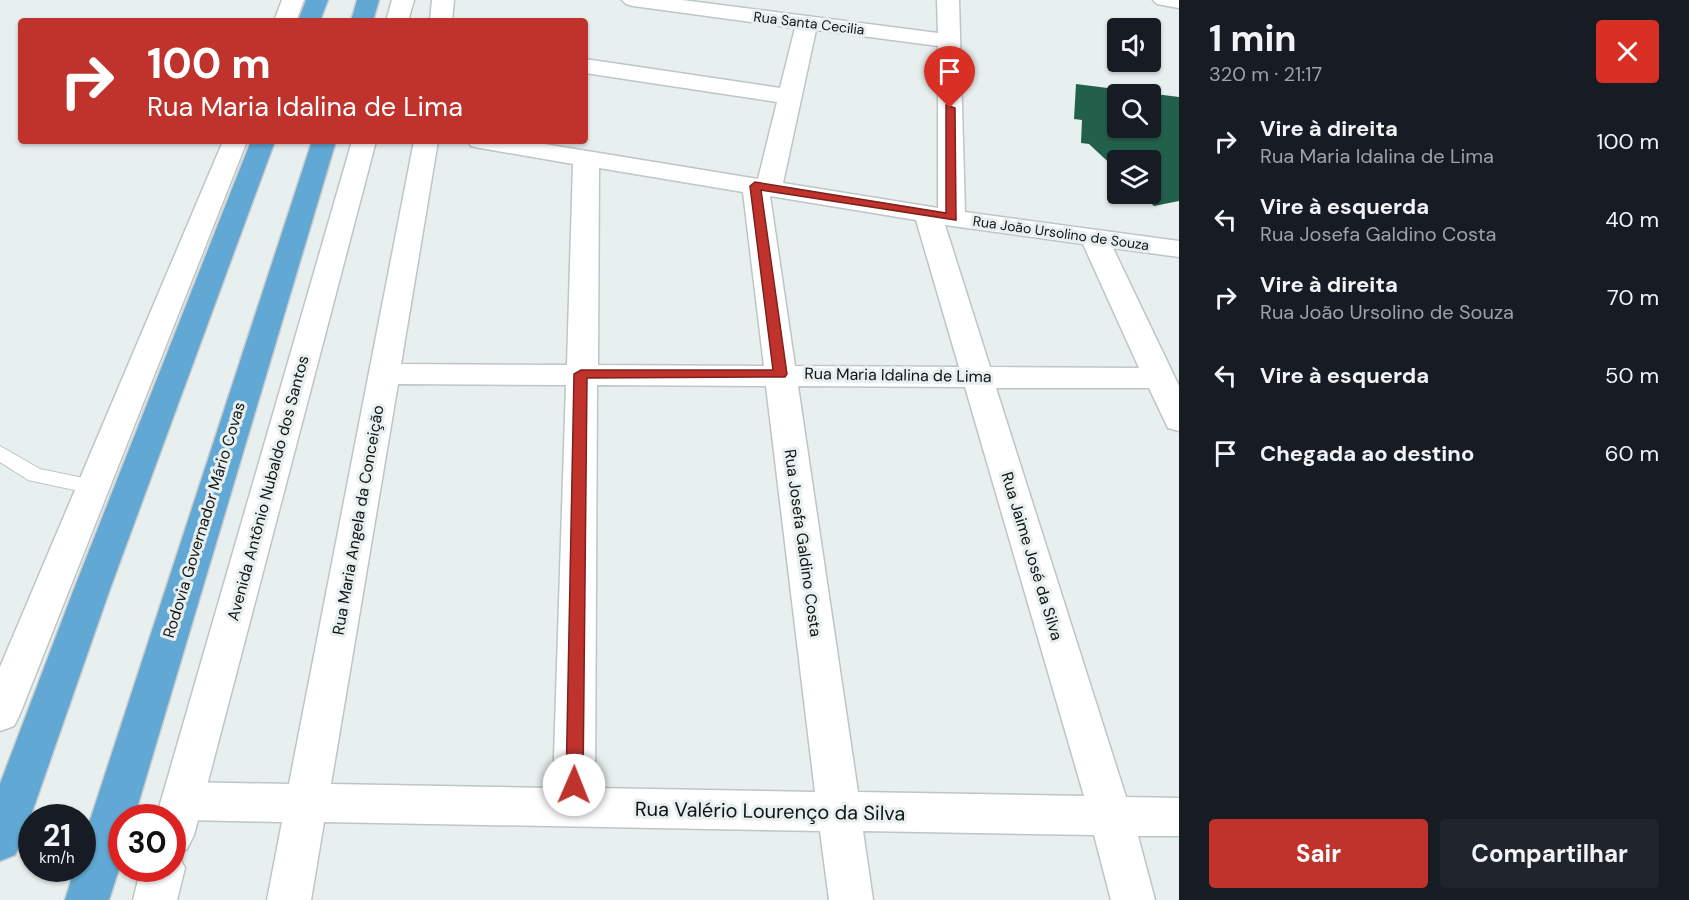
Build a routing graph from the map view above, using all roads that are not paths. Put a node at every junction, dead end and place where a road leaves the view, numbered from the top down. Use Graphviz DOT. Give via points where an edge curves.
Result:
graph roads {
  1 [pos="293,0"];
  2 [pos="317,0"];
  3 [pos="369,0"];
  4 [pos="403,0"];
  5 [pos="443,0"];
  6 [pos="633,0"];
  7 [pos="948,0"];
  8 [pos="1164,0"];
  9 [pos="1179,2"];
  10 [pos="286,18"];
  11 [pos="310,18"];
  12 [pos="363,18"];
  13 [pos="399,18"];
  14 [pos="441,18"];
  15 [pos="807,23"];
  16 [pos="949,41"];
  17 [pos="588,66"];
  18 [pos="789,97"];
  19 [pos="234,144"];
  20 [pos="262,144"];
  21 [pos="323,144"];
  22 [pos="363,144"];
  23 [pos="425,144"];
  24 [pos="499,144"];
  25 [pos="586,158"];
  26 [pos="762,187"];
  27 [pos="940,216"];
  28 [pos="1095,238"];
  29 [pos="1179,249"];
  30 [pos="384,374"];
  31 [pos="581,374"];
  32 [pos="780,374"];
  33 [pos="977,376"];
  34 [pos="1159,378"];
  35 [pos="1179,420"];
  36 [pos="0,453"];
  37 [pos="93,488"];
  38 [pos="0,714"];
  39 [pos="307,803"];
  40 [pos="181,804"];
  41 [pos="574,807"];
  42 [pos="839,812"];
  43 [pos="1111,816"];
  44 [pos="186,817"];
  45 [pos="1179,817"];
  46 [pos="0,841"];
  47 [pos="160,882"];
  48 [pos="87,900"];
  49 [pos="155,900"];
  50 [pos="290,900"];
  51 [pos="851,900"];
  52 [pos="1133,900"];
  1 -- 10 [label="street"];
  2 -- 11 [label="highway"];
  3 -- 12 [label="highway"];
  4 -- 13 [label="street"];
  5 -- 14 [label="street"];
  6 -- 15 [label="street, Rua Santa Cecilia"];
  7 -- 16 [label="street, Rua Jaime José da Silva"];
  8 -- 9 [label="street"];
  15 -- 16 [label="street, Rua Santa Cecilia"];
  15 -- 18 [label="street, Rua Josefa Galdino Costa"];
  16 -- 27 [label="street, Rua Jaime José da Silva"];
  17 -- 18 [label="street"];
  18 -- 26 [label="street, Rua Josefa Galdino Costa"];
  19 -- 37 [label="street"];
  20 -- 46 [label="highway"];
  21 -- 48 [label="highway, Rodovia Governador Mário Covas"];
  22 -- 40 [label="street, Avenida Antônio Nubaldo dos Santos"];
  23 -- 30 [label="street, Rua Maria Angela da Conceição"];
  24 -- 25 [label="street, Rua João Ursolino de Souza"];
  25 -- 26 [label="street, Rua João Ursolino de Souza"];
  25 -- 31 [label="street"];
  26 -- 27 [label="street, Rua João Ursolino de Souza"];
  26 -- 32 [label="street, Rua Josefa Galdino Costa"];
  27 -- 28 [label="street, Rua João Ursolino de Souza"];
  27 -- 33 [label="street, Rua Jaime José da Silva"];
  28 -- 29 [label="street, Rua João Ursolino de Souza"];
  28 -- 34 [label="street"];
  30 -- 31 [label="street, Rua Maria Idalina de Lima"];
  30 -- 39 [label="street, Rua Maria Angela da Conceição"];
  31 -- 32 [label="street, Rua Maria Idalina de Lima"];
  31 -- 41 [label="street"];
  32 -- 33 [label="street, Rua Maria Idalina de Lima"];
  32 -- 42 [label="street, Rua Josefa Galdino Costa"];
  33 -- 34 [label="street, Rua Maria Idalina de Lima"];
  33 -- 43 [label="street, Rua Jaime José da Silva"];
  34 -- 35 [label="street"];
  36 -- 37 [label="lane" via="35,475"];
  37 -- 38 [label="street"];
  39 -- 41 [label="street, Rua Valério Lourenço da Silva"];
  39 -- 44 [label="street, Rua Valério Lourenço da Silva"];
  39 -- 50 [label="street, Rua Maria Angela da Conceição"];
  41 -- 42 [label="street, Rua Valério Lourenço da Silva"];
  42 -- 43 [label="street, Rua Valério Lourenço da Silva"];
  42 -- 51 [label="street, Rua Josefa Galdino Costa"];
  43 -- 45 [label="street, Rua Valério Lourenço da Silva"];
  43 -- 52 [label="street, Rua Jaime José da Silva"];
  47 -- 49 [label="street"];
}
